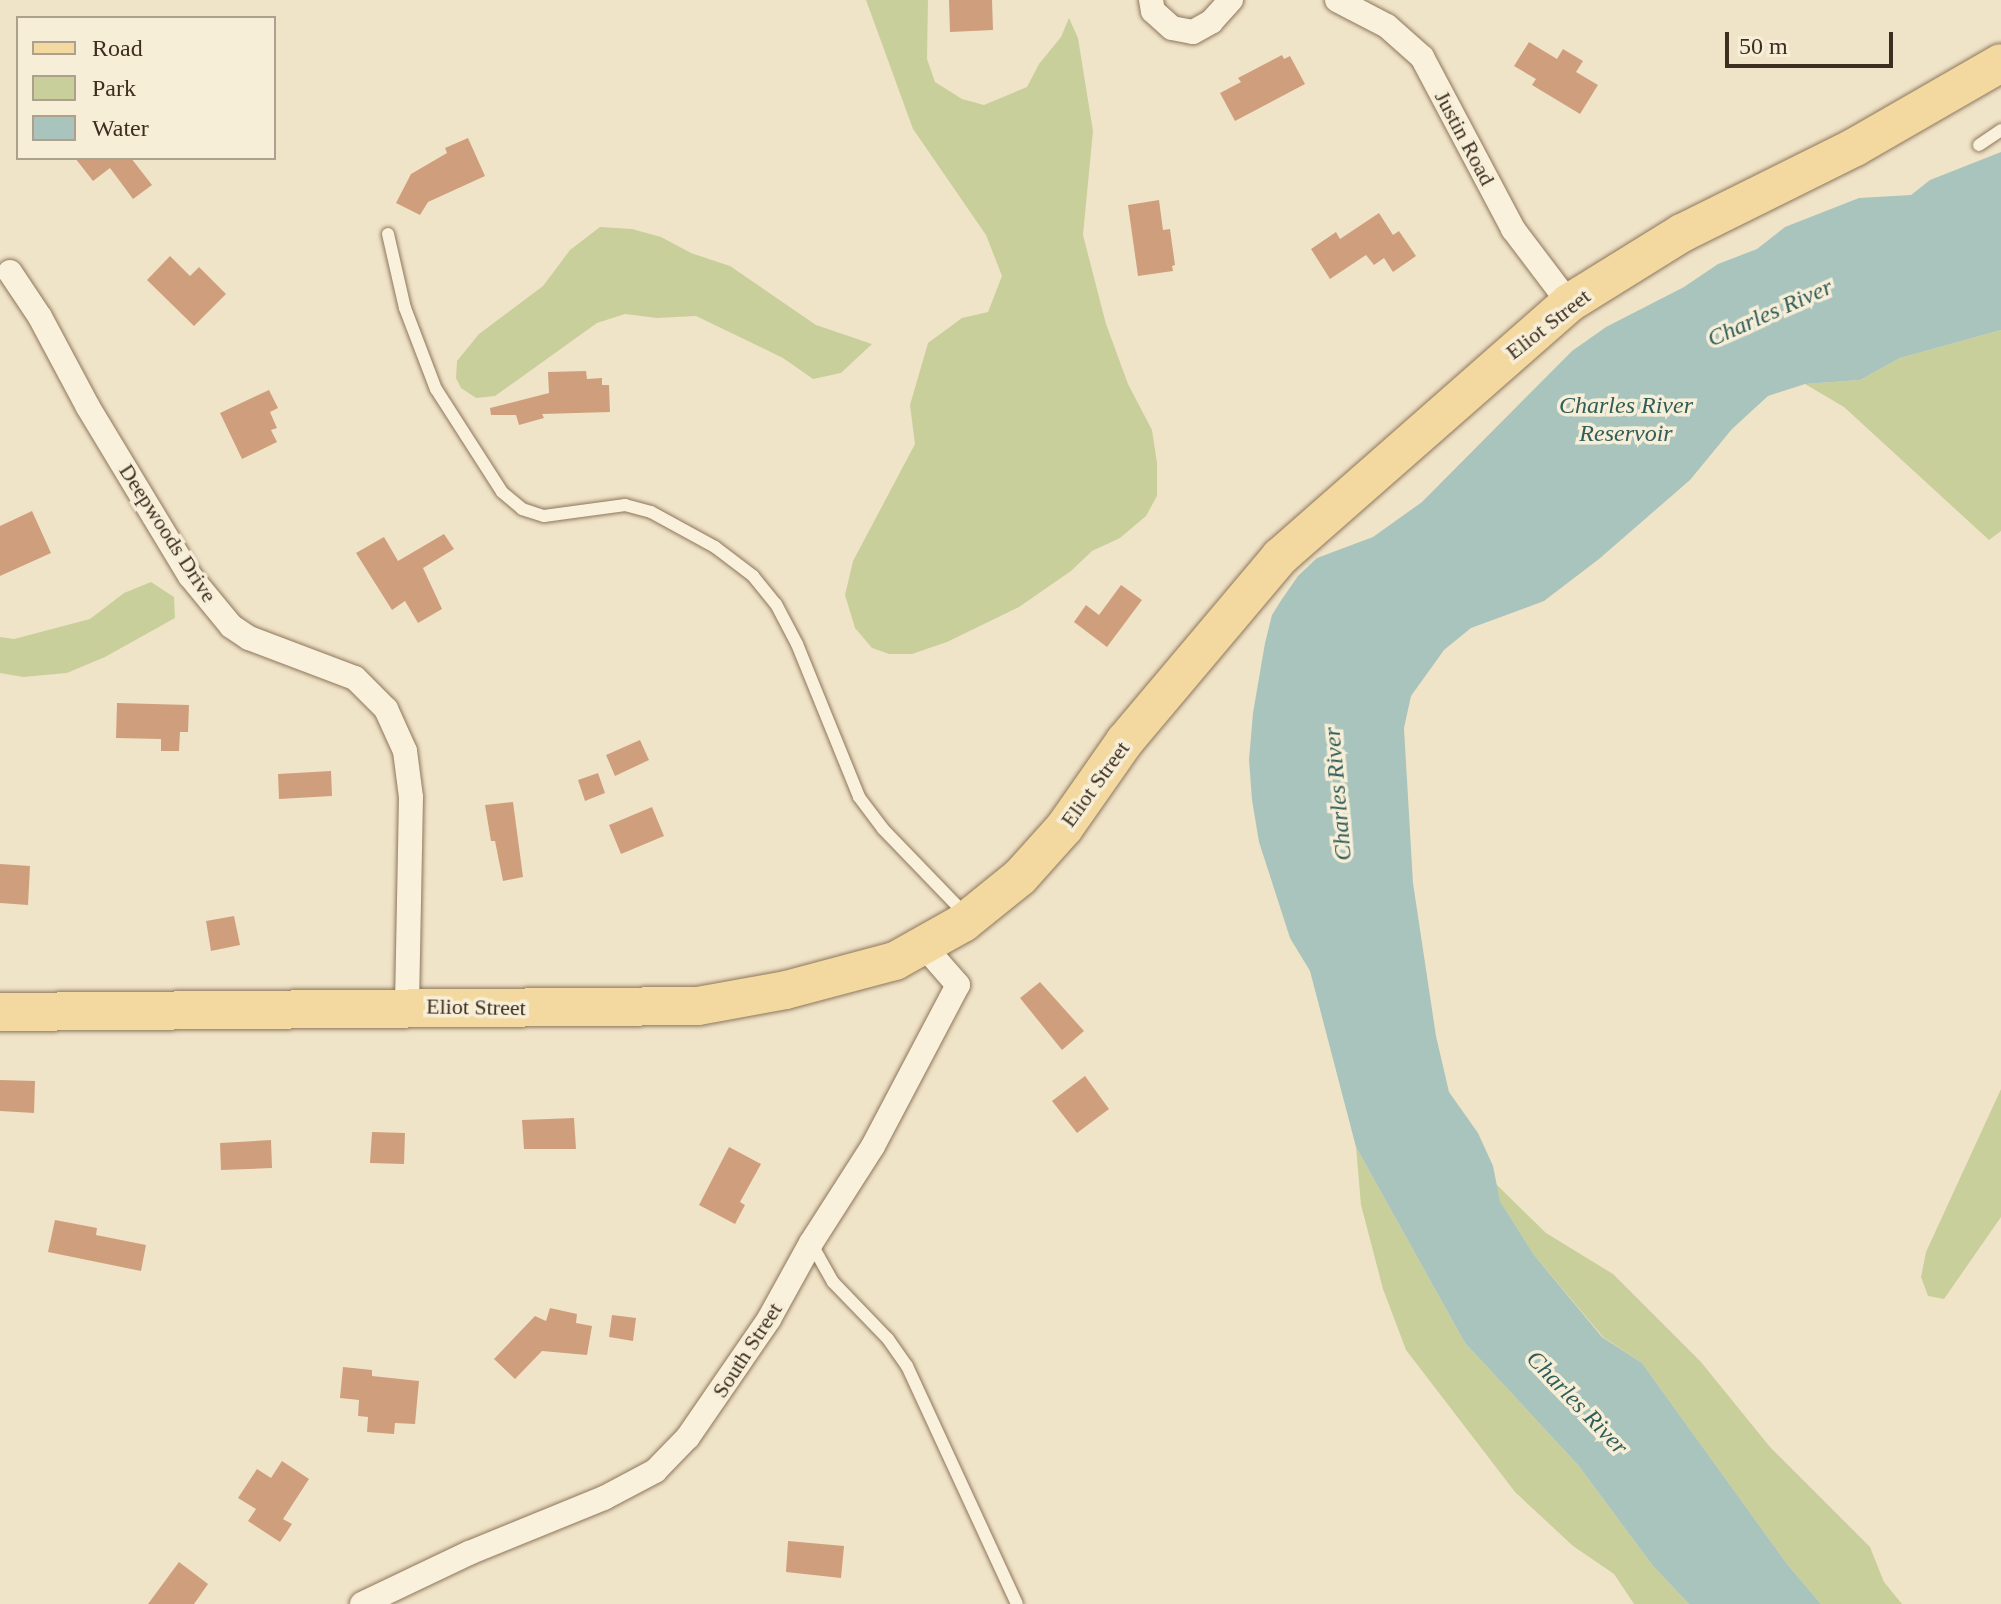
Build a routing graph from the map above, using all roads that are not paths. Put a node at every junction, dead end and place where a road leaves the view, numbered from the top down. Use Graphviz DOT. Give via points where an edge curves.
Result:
graph roads {
  1 [pos="1151,0"];
  2 [pos="1231,0"];
  3 [pos="1337,0"];
  4 [pos="2000,66"];
  5 [pos="2001,130"];
  6 [pos="1979,145"];
  7 [pos="388,234"];
  8 [pos="10,272"];
  9 [pos="1569,303"];
  10 [pos="969,918"];
  11 [pos="923,945"];
  12 [pos="407,1006"];
  13 [pos="0,1012"];
  14 [pos="811,1243"];
  15 [pos="362,1604"];
  16 [pos="1017,1604"];
  1 -- 2 [label="street" via="1153,11 1172,28 1193,32"];
  3 -- 9 [label="street, Justin Road" via="1387,26 1422,57 1513,229"];
  4 -- 9 [label="main road, Eliot Street" via="1855,147 1682,233"];
  5 -- 6 [label="lane"];
  7 -- 10 [label="lane" via="405,308 436,389 502,492 522,509 544,516 625,505 651,512 715,547 753,576 776,604 797,644 859,797"];
  8 -- 12 [label="street, Deepwoods Drive" via="190,576 231,626 249,638 355,678 386,709 405,751 411,797"];
  9 -- 10 [label="main road, Eliot Street" via="1280,557 1125,741 1064,828 1020,877"];
  10 -- 11 [label="main road, Eliot Street"];
  11 -- 12 [label="main road, Eliot Street" via="895,961 800,987 698,1006"];
  11 -- 14 [label="street, South Street" via="958,985 873,1146"];
  12 -- 13 [label="main road, Eliot Street"];
  14 -- 15 [label="street, South Street" via="719,1397 655,1471"];
  14 -- 16 [label="lane" via="833,1282 907,1366"];
}
